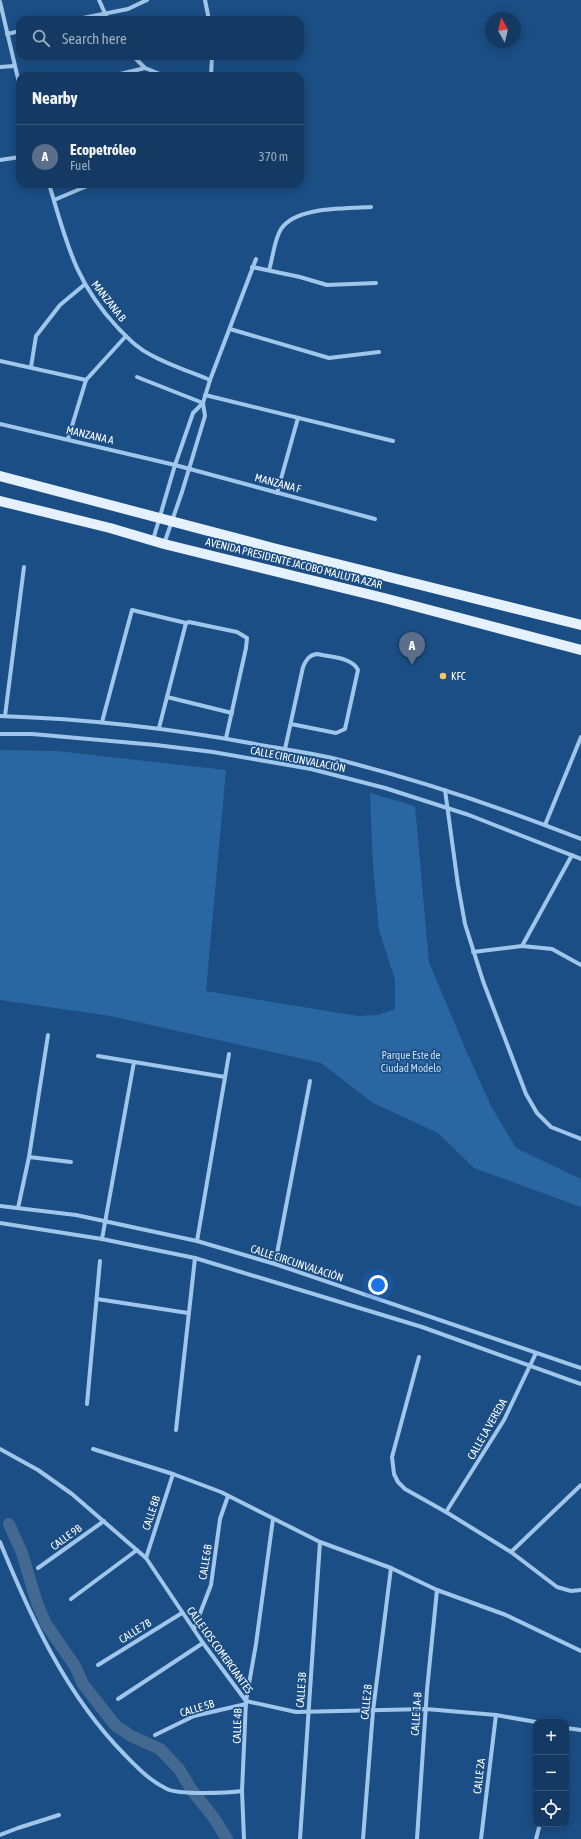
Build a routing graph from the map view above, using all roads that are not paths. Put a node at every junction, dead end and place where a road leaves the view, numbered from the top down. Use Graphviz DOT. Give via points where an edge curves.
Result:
graph roads {
  1 [pos="99,0"];
  2 [pos="147,0"];
  3 [pos="205,0"];
  4 [pos="0,2"];
  5 [pos="0,6"];
  6 [pos="104,13"];
  7 [pos="91,16"];
  8 [pos="106,16"];
  9 [pos="208,16"];
  10 [pos="16,32"];
  11 [pos="7,34"];
  12 [pos="137,60"];
  13 [pos="212,60"];
  14 [pos="14,66"];
  15 [pos="0,67"];
  16 [pos="145,68"];
  17 [pos="128,72"];
  18 [pos="155,72"];
  19 [pos="211,72"];
  20 [pos="16,73"];
  21 [pos="16,158"];
  22 [pos="0,160"];
  23 [pos="50,188"];
  24 [pos="82,188"];
  25 [pos="54,200"];
  26 [pos="371,207"];
  27 [pos="256,259"];
  28 [pos="252,267"];
  29 [pos="269,270"];
  30 [pos="376,283"];
  31 [pos="84,285"];
  32 [pos="230,329"];
  33 [pos="126,336"];
  34 [pos="378,352"];
  35 [pos="0,361"];
  36 [pos="31,367"];
  37 [pos="137,377"];
  38 [pos="86,380"];
  39 [pos="210,380"];
  40 [pos="205,396"];
  41 [pos="203,403"];
  42 [pos="298,418"];
  43 [pos="0,424"];
  44 [pos="68,439"];
  45 [pos="393,442"];
  46 [pos="175,465"];
  47 [pos="188,468"];
  48 [pos="0,476"];
  49 [pos="277,492"];
  50 [pos="0,501"];
  51 [pos="160,518"];
  52 [pos="375,519"];
  53 [pos="172,521"];
  54 [pos="153,540"];
  55 [pos="164,544"];
  56 [pos="24,567"];
  57 [pos="186,623"];
  58 [pos="581,625"];
  59 [pos="581,650"];
  60 [pos="167,696"];
  61 [pos="232,713"];
  62 [pos="2,716"];
  63 [pos="102,722"];
  64 [pos="291,724"];
  65 [pos="159,728"];
  66 [pos="0,734"];
  67 [pos="581,737"];
  68 [pos="226,738"];
  69 [pos="285,749"];
  70 [pos="445,790"];
  71 [pos="449,810"];
  72 [pos="544,825"];
  73 [pos="581,839"];
  74 [pos="572,855"];
  75 [pos="581,859"];
  76 [pos="522,946"];
  77 [pos="473,952"];
  78 [pos="581,965"];
  79 [pos="48,1035"];
  80 [pos="228,1054"];
  81 [pos="98,1056"];
  82 [pos="134,1062"];
  83 [pos="224,1077"];
  84 [pos="310,1081"];
  85 [pos="581,1139"];
  86 [pos="29,1157"];
  87 [pos="71,1162"];
  88 [pos="0,1206"];
  89 [pos="18,1208"];
  90 [pos="106,1221"];
  91 [pos="0,1223"];
  92 [pos="102,1239"];
  93 [pos="197,1241"];
  94 [pos="195,1258"];
  95 [pos="100,1261"];
  96 [pos="275,1264"];
  97 [pos="97,1299"];
  98 [pos="188,1312"];
  99 [pos="536,1353"];
  100 [pos="419,1357"];
  101 [pos="530,1367"];
  102 [pos="581,1368"];
  103 [pos="581,1384"];
  104 [pos="87,1404"];
  105 [pos="176,1430"];
  106 [pos="0,1449"];
  107 [pos="93,1449"];
  108 [pos="173,1474"];
  109 [pos="581,1485"];
  110 [pos="228,1496"];
  111 [pos="446,1512"];
  112 [pos="272,1519"];
  113 [pos="104,1521"];
  114 [pos="0,1542"];
  115 [pos="320,1542"];
  116 [pos="137,1550"];
  117 [pos="511,1552"];
  118 [pos="146,1558"];
  119 [pos="38,1568"];
  120 [pos="391,1568"];
  121 [pos="437,1590"];
  122 [pos="581,1590"];
  123 [pos="71,1600"];
  124 [pos="182,1612"];
  125 [pos="194,1629"];
  126 [pos="203,1643"];
  127 [pos="581,1651"];
  128 [pos="98,1665"];
  129 [pos="118,1699"];
  130 [pos="246,1703"];
  131 [pos="426,1709"];
  132 [pos="373,1711"];
  133 [pos="308,1712"];
  134 [pos="496,1715"];
  135 [pos="533,1721"];
  136 [pos="569,1728"];
  137 [pos="581,1730"];
  138 [pos="155,1735"];
  139 [pos="242,1791"];
  140 [pos="59,1815"];
  141 [pos="539,1827"];
  142 [pos="0,1836"];
  143 [pos="244,1839"];
  144 [pos="300,1839"];
  145 [pos="363,1839"];
  146 [pos="417,1839"];
  147 [pos="481,1839"];
  148 [pos="536,1839"];
  1 -- 6 [label="street"];
  2 -- 6 [label="street" via="128,9"];
  3 -- 9 [label="street"];
  4 -- 5 [label="street"];
  5 -- 11 [label="street"];
  6 -- 7 [label="street"];
  6 -- 8 [label="street"];
  10 -- 11 [label="street"];
  11 -- 14 [label="street"];
  12 -- 16 [label="street"];
  13 -- 19 [label="street"];
  14 -- 15 [label="street"];
  14 -- 20 [label="street"];
  16 -- 17 [label="street"];
  16 -- 18 [label="street"];
  21 -- 22 [label="street"];
  23 -- 25 [label="street, MANZANA B"];
  24 -- 25 [label="street"];
  25 -- 31 [label="street, MANZANA B" via="72,261"];
  26 -- 29 [label="street" via="300,214 288,221 277,238"];
  27 -- 28 [label="street"];
  28 -- 29 [label="street"];
  28 -- 32 [label="street"];
  29 -- 30 [label="street" via="327,285"];
  31 -- 33 [label="street, MANZANA B"];
  31 -- 36 [label="street" via="60,305 36,336"];
  32 -- 34 [label="street" via="329,358"];
  32 -- 39 [label="street"];
  33 -- 38 [label="street"];
  33 -- 39 [label="street, MANZANA B" via="150,355"];
  35 -- 36 [label="street"];
  36 -- 38 [label="street"];
  37 -- 41 [label="street"];
  38 -- 44 [label="street"];
  39 -- 40 [label="street"];
  40 -- 41 [label="street"];
  40 -- 42 [label="street"];
  41 -- 46 [label="street" via="193,413"];
  41 -- 47 [label="street" via="205,416"];
  42 -- 45 [label="street"];
  42 -- 49 [label="street"];
  43 -- 44 [label="street, MANZANA A"];
  44 -- 46 [label="street, MANZANA A"];
  46 -- 47 [label="street, MANZANA F"];
  46 -- 51 [label="street"];
  47 -- 49 [label="street, MANZANA F"];
  47 -- 53 [label="street"];
  48 -- 51 [label="main road, AVENIDA PRESIDENTE JACOBO MAJLUTA AZAR"];
  49 -- 52 [label="street, MANZANA F"];
  50 -- 54 [label="main road, AVENIDA PRESIDENTE JACOBO MAJLUTA AZAR"];
  51 -- 53 [label="main road, AVENIDA PRESIDENTE JACOBO MAJLUTA AZAR"];
  51 -- 54 [label="street"];
  53 -- 55 [label="street"];
  53 -- 58 [label="main road, AVENIDA PRESIDENTE JACOBO MAJLUTA AZAR"];
  54 -- 55 [label="main road, AVENIDA PRESIDENTE JACOBO MAJLUTA AZAR"];
  55 -- 59 [label="main road, AVENIDA PRESIDENTE JACOBO MAJLUTA AZAR" via="377,596"];
  56 -- 62 [label="street"];
  57 -- 60 [label="street"];
  57 -- 61 [label="street" via="237,632 247,638"];
  57 -- 63 [label="street" via="132,610"];
  60 -- 61 [label="street"];
  60 -- 65 [label="street"];
  61 -- 68 [label="street"];
  62 -- 63 [label="street, CALLE CIRCUNVALACIÓN"];
  63 -- 65 [label="street, CALLE CIRCUNVALACIÓN"];
  64 -- 64 [label="street" via="306,660 317,654 355,664 358,670 345,729 336,734"];
  64 -- 69 [label="street"];
  65 -- 68 [label="street, CALLE CIRCUNVALACIÓN"];
  66 -- 71 [label="street, CALLE CIRCUNVALACIÓN" via="32,734 236,756 311,769 384,788"];
  67 -- 72 [label="street"];
  68 -- 69 [label="street, CALLE CIRCUNVALACIÓN"];
  69 -- 70 [label="street, CALLE CIRCUNVALACIÓN" via="331,758"];
  70 -- 71 [label="street"];
  70 -- 72 [label="street, CALLE CIRCUNVALACIÓN"];
  71 -- 74 [label="street, CALLE CIRCUNVALACIÓN"];
  71 -- 77 [label="street" via="458,886"];
  72 -- 73 [label="street, CALLE CIRCUNVALACIÓN"];
  74 -- 75 [label="street, CALLE CIRCUNVALACIÓN"];
  74 -- 76 [label="street"];
  76 -- 77 [label="street"];
  76 -- 78 [label="street" via="552,949"];
  77 -- 85 [label="street" via="526,1094 551,1127"];
  79 -- 86 [label="street"];
  80 -- 83 [label="street"];
  81 -- 82 [label="street"];
  82 -- 83 [label="street"];
  82 -- 90 [label="street"];
  83 -- 93 [label="street"];
  84 -- 96 [label="street"];
  86 -- 87 [label="street"];
  86 -- 89 [label="street"];
  88 -- 89 [label="street, CALLE CIRCUNVALACIÓN"];
  89 -- 90 [label="street, CALLE CIRCUNVALACIÓN"];
  90 -- 92 [label="street"];
  90 -- 93 [label="street, CALLE CIRCUNVALACIÓN"];
  91 -- 92 [label="street"];
  92 -- 94 [label="street"];
  93 -- 96 [label="street, CALLE CIRCUNVALACIÓN"];
  94 -- 98 [label="street"];
  94 -- 101 [label="street" via="422,1327"];
  95 -- 97 [label="street"];
  96 -- 99 [label="street, CALLE CIRCUNVALACIÓN"];
  97 -- 98 [label="street"];
  97 -- 104 [label="street"];
  98 -- 105 [label="street"];
  99 -- 101 [label="street, CALLE LA VEREDA"];
  99 -- 102 [label="street, CALLE CIRCUNVALACIÓN"];
  100 -- 111 [label="street" via="392,1456 392,1465 398,1482 405,1489"];
  101 -- 103 [label="street"];
  101 -- 111 [label="street, CALLE LA VEREDA" via="504,1420"];
  106 -- 113 [label="street, CALLE LOS COMERCIANTES" via="38,1470"];
  107 -- 108 [label="street"];
  108 -- 110 [label="street"];
  108 -- 118 [label="street, CALLE 8B"];
  109 -- 117 [label="street"];
  110 -- 112 [label="street"];
  110 -- 125 [label="street, CALLE 6B" via="220,1519 211,1585"];
  111 -- 117 [label="street"];
  112 -- 115 [label="street"];
  112 -- 130 [label="street, CALLE 4B"];
  113 -- 116 [label="street, CALLE LOS COMERCIANTES"];
  113 -- 119 [label="street, CALLE 9B"];
  114 -- 139 [label="street" via="41,1635 80,1700 113,1743 147,1778 168,1790"];
  115 -- 120 [label="street"];
  115 -- 133 [label="street, CALLE 3B"];
  116 -- 118 [label="street, CALLE LOS COMERCIANTES"];
  116 -- 123 [label="street"];
  117 -- 122 [label="street" via="557,1587 571,1591"];
  118 -- 124 [label="street, CALLE LOS COMERCIANTES"];
  120 -- 121 [label="street"];
  120 -- 132 [label="street, CALLE 2B"];
  121 -- 127 [label="street" via="517,1620"];
  121 -- 131 [label="street, CALLE 1A-B"];
  124 -- 125 [label="street, CALLE LOS COMERCIANTES"];
  124 -- 128 [label="street, CALLE 7B"];
  125 -- 126 [label="street, CALLE LOS COMERCIANTES"];
  126 -- 129 [label="street"];
  126 -- 130 [label="street, CALLE LOS COMERCIANTES"];
  130 -- 133 [label="street, CALLE LOS COMERCIANTES"];
  130 -- 138 [label="street, CALLE 5B" via="194,1716"];
  130 -- 139 [label="street, CALLE 4B"];
  131 -- 132 [label="street, CALLE LOS COMERCIANTES"];
  131 -- 134 [label="street, CALLE LOS COMERCIANTES"];
  131 -- 146 [label="street, CALLE 1A-B"];
  132 -- 133 [label="street, CALLE LOS COMERCIANTES"];
  132 -- 145 [label="street, CALLE 2B"];
  133 -- 144 [label="street, CALLE 3B"];
  134 -- 135 [label="street, CALLE LOS COMERCIANTES"];
  134 -- 147 [label="street, CALLE 2A"];
  136 -- 137 [label="street"];
  139 -- 143 [label="street, CALLE 4B"];
  140 -- 142 [label="street"];
  141 -- 148 [label="street"];
}
